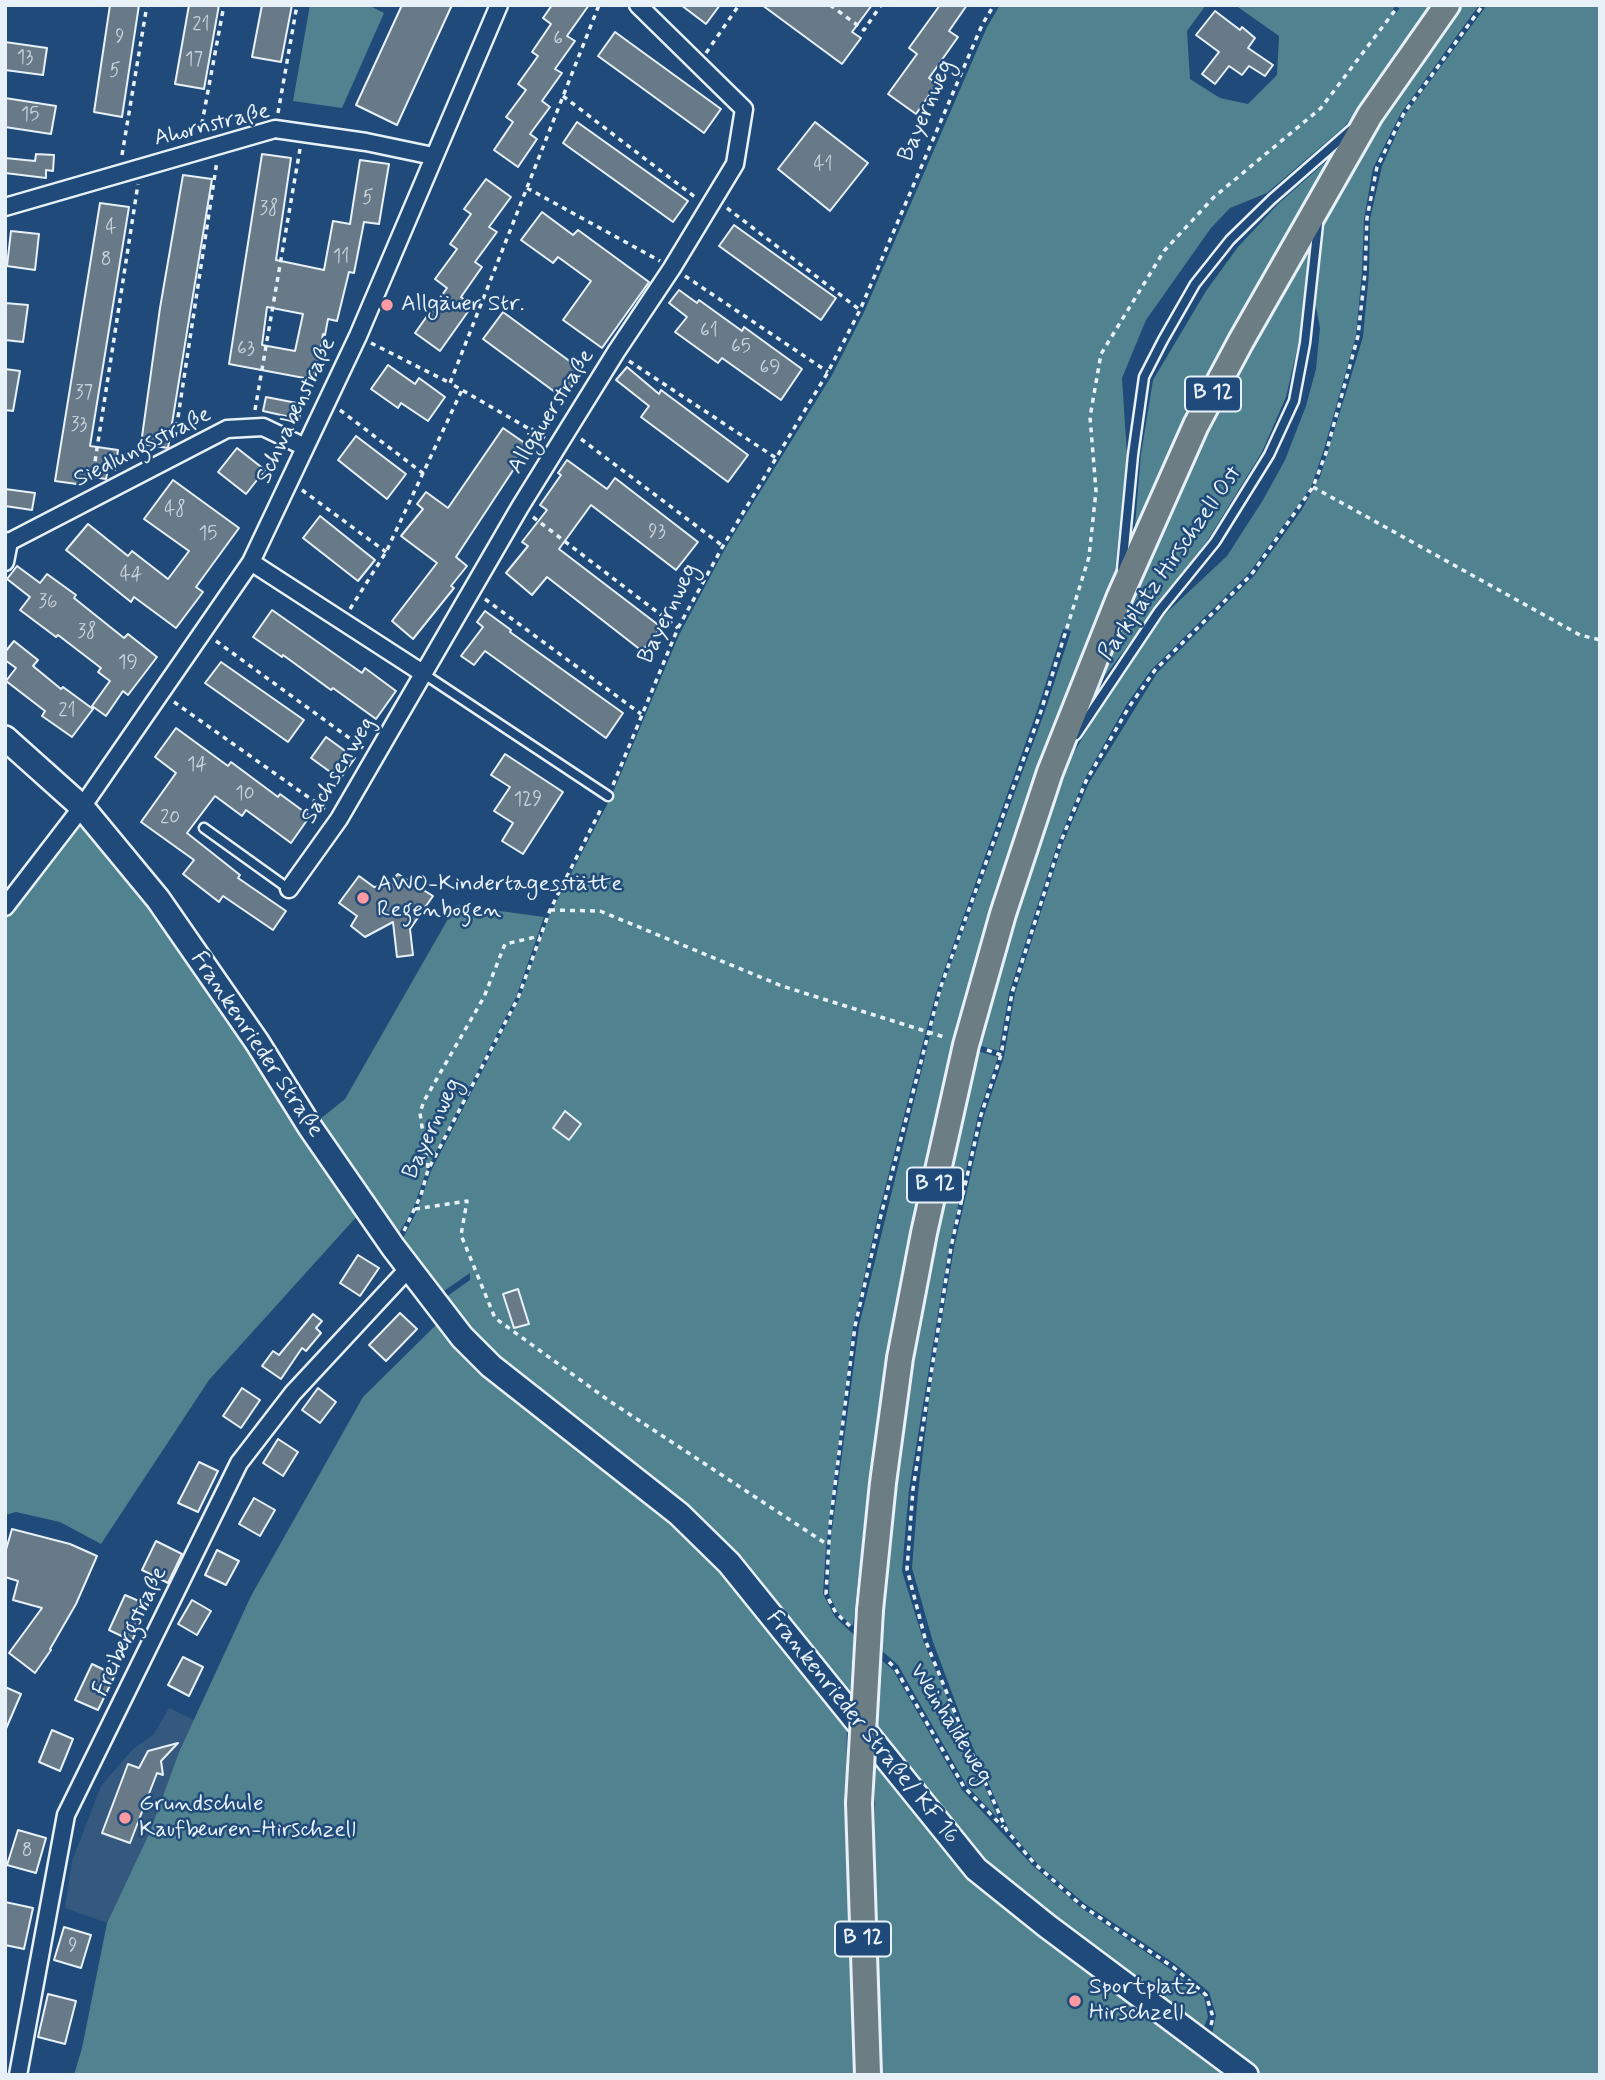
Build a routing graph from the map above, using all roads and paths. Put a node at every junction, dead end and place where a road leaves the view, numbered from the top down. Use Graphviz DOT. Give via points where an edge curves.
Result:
graph roads {
  1 [pos="147,5"];
  2 [pos="224,5"];
  3 [pos="297,5"];
  4 [pos="499,5"];
  5 [pos="599,5"];
  6 [pos="638,5"];
  7 [pos="739,5"];
  8 [pos="830,5"];
  9 [pos="881,5"];
  10 [pos="994,5"];
  11 [pos="1447,5"];
  12 [pos="1483,5"];
  13 [pos="699,63"];
  14 [pos="563,96"];
  15 [pos="1370,115"];
  16 [pos="275,129"];
  17 [pos="303,133"];
  18 [pos="219,145"];
  19 [pos="197,152"];
  20 [pos="433,156"];
  21 [pos="140,168"];
  22 [pos="119,174"];
  23 [pos="1321,200"];
  24 [pos="711,203"];
  25 [pos="5,207"];
  26 [pos="860,310"];
  27 [pos="358,336"];
  28 [pos="616,352"];
  29 [pos="450,383"];
  30 [pos="462,390"];
  31 [pos="328,400"];
  32 [pos="253,428"];
  33 [pos="568,429"];
  34 [pos="558,445"];
  35 [pos="305,447"];
  36 [pos="173,457"];
  37 [pos="776,458"];
  38 [pos="424,474"];
  39 [pos="289,481"];
  40 [pos="1313,487"];
  41 [pos="89,501"];
  42 [pos="520,507"];
  43 [pos="7,542"];
  44 [pos="723,545"];
  45 [pos="386,552"];
  46 [pos="5,562"];
  47 [pos="251,562"];
  48 [pos="472,589"];
  49 [pos="1120,596"];
  50 [pos="342,621"];
  51 [pos="678,628"];
  52 [pos="203,632"];
  53 [pos="1600,640"];
  54 [pos="424,674"];
  55 [pos="161,693"];
  56 [pos="641,714"];
  57 [pos="5,738"];
  58 [pos="376,757"];
  59 [pos="1050,772"];
  60 [pos="608,796"];
  61 [pos="82,807"];
  62 [pos="339,819"];
  63 [pos="204,828"];
  64 [pos="289,889"];
  65 [pos="5,906"];
  66 [pos="550,910"];
  67 [pos="540,936"];
  68 [pos="947,1038"];
  69 [pos="985,1049"];
  70 [pos="1001,1055"];
  71 [pos="428,1170"];
  72 [pos="415,1209"];
  73 [pos="393,1247"];
  74 [pos="408,1268"];
  75 [pos="491,1366"];
  76 [pos="830,1525"];
  77 [pos="828,1545"];
  78 [pos="856,1632"];
  79 [pos="885,1659"];
  80 [pos="1007,1832"];
  81 [pos="1206,2044"];
  82 [pos="18,2075"];
  83 [pos="868,2075"];
  84 [pos="1246,2075"];
  1 -- 22 [label="path"];
  2 -- 19 [label="path"];
  3 -- 16 [label="path"];
  4 -- 20 [label="street, Schwabenstraße"];
  5 -- 14 [label="path"];
  6 -- 13 [label="street, Allgäuerstraße"];
  7 -- 13 [label="path"];
  8 -- 9 [label="path" via="864,30"];
  10 -- 26 [label="path, Bayernweg"];
  11 -- 15 [label="main road, B 12"];
  12 -- 40 [label="path" via="1404,113 1377,167 1367,218 1358,337"];
  13 -- 24 [label="street, Allgäuerstraße" via="744,109 735,164"];
  14 -- 24 [label="path"];
  14 -- 29 [label="path"];
  15 -- 23 [label="main road, B 12"];
  15 -- 49 [label="lane" via="1230,240 1195,284 1163,340 1144,377"];
  16 -- 17 [label="street, Ahornstraße"];
  16 -- 18 [label="street, Ahornstraße"];
  17 -- 20 [label="street, Ahornstraße"];
  17 -- 32 [label="path"];
  18 -- 19 [label="street, Ahornstraße"];
  18 -- 36 [label="path"];
  19 -- 21 [label="street, Ahornstraße"];
  20 -- 27 [label="street, Schwabenstraße"];
  21 -- 22 [label="street, Ahornstraße"];
  21 -- 41 [label="path"];
  22 -- 25 [label="street, Ahornstraße"];
  23 -- 49 [label="main road, B 12" via="1196,425"];
  23 -- 59 [label="lane, Parkplatz Hirschzell Ost" via="1294,401 1269,455 1215,542 1159,611"];
  24 -- 26 [label="path"];
  24 -- 28 [label="street, Allgäuerstraße"];
  26 -- 37 [label="path, Bayernweg"];
  27 -- 29 [label="path"];
  27 -- 31 [label="street, Schwabenstraße"];
  28 -- 33 [label="street, Allgäuerstraße"];
  28 -- 37 [label="path"];
  29 -- 30 [label="path"];
  30 -- 34 [label="path"];
  30 -- 38 [label="path"];
  31 -- 35 [label="street, Schwabenstraße"];
  31 -- 38 [label="path"];
  32 -- 35 [label="street, Siedlungsstraße" via="263,427"];
  32 -- 36 [label="street, Siedlungsstraße" via="227,429"];
  33 -- 34 [label="street, Allgäuerstraße"];
  33 -- 44 [label="path"];
  34 -- 42 [label="street, Allgäuerstraße"];
  35 -- 39 [label="street, Schwabenstraße"];
  36 -- 41 [label="street, Siedlungsstraße"];
  37 -- 44 [label="path, Bayernweg"];
  38 -- 45 [label="path"];
  39 -- 45 [label="path"];
  39 -- 47 [label="street, Schwabenstraße"];
  40 -- 53 [label="path" via="1580,635"];
  40 -- 70 [label="path" via="1251,575 1155,670 1086,782 1061,841 1012,993"];
  41 -- 43 [label="street, Siedlungsstraße"];
  42 -- 48 [label="street, Allgäuerstraße"];
  42 -- 51 [label="path"];
  43 -- 46 [label="street"];
  44 -- 51 [label="path, Bayernweg"];
  45 -- 50 [label="path"];
  47 -- 50 [label="street"];
  47 -- 52 [label="street, Schwabenstraße"];
  48 -- 54 [label="street, Allgäuerstraße"];
  48 -- 56 [label="path"];
  49 -- 59 [label="main road, B 12"];
  50 -- 54 [label="street"];
  51 -- 56 [label="path, Bayernweg"];
  52 -- 55 [label="street, Schwabenstraße"];
  52 -- 58 [label="path"];
  54 -- 58 [label="street, Sachsenweg"];
  54 -- 60 [label="lane"];
  55 -- 61 [label="street, Schwabenstraße"];
  55 -- 62 [label="path"];
  56 -- 60 [label="path, Bayernweg"];
  57 -- 61 [label="street, Frankenrieder Straße"];
  58 -- 62 [label="street, Sachsenweg"];
  59 -- 83 [label="main road, B 12, bridge" via="966,1045 900,1358 870,1610 859,1803"];
  60 -- 66 [label="path, Bayernweg"];
  61 -- 65 [label="street, Schwabenstraße"];
  61 -- 73 [label="street, Frankenrieder Straße" via="158,899"];
  62 -- 64 [label="street, Sachsenweg"];
  63 -- 64 [label="lane"];
  66 -- 67 [label="path, Bayernweg"];
  66 -- 68 [label="path" via="600,911 782,986"];
  67 -- 71 [label="path, Bayernweg" via="518,998"];
  67 -- 71 [label="path" via="505,944 484,997 424,1101 420,1114"];
  69 -- 70 [label="path"];
  70 -- 80 [label="path" via="981,1115 951,1247 913,1489 907,1569 926,1642"];
  71 -- 72 [label="path, Bayernweg"];
  72 -- 73 [label="path, Bayernweg"];
  72 -- 77 [label="path" via="467,1201 461,1235 495,1318 608,1400"];
  73 -- 74 [label="street, Frankenrieder Straße"];
  74 -- 75 [label="street, Frankenrieder Straße"];
  74 -- 82 [label="street, Freibergstraße" via="293,1393 239,1463 66,1815"];
  75 -- 81 [label="street, Frankenrieder Straße/ KF 16" via="680,1514 729,1563 976,1869"];
  76 -- 77 [label="path"];
  77 -- 78 [label="path" via="826,1594 836,1614"];
  79 -- 80 [label="path, Weinhaldeweg" via="895,1668 964,1787"];
  80 -- 81 [label="path" via="1081,1905 1206,1995 1213,2017"];
  81 -- 84 [label="street, Frankenrieder Straße/ KF 16"];
}
